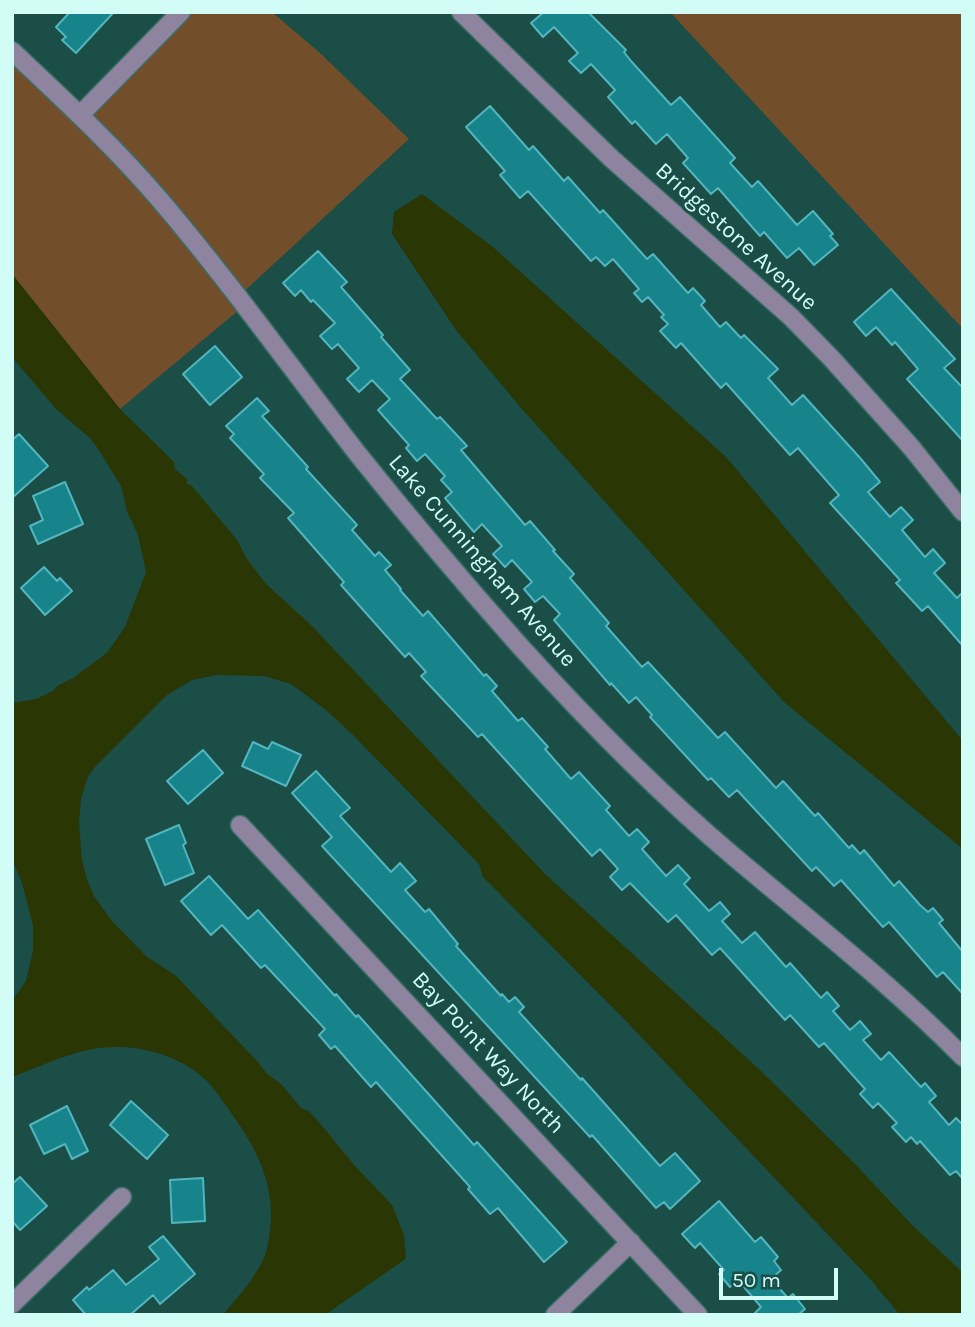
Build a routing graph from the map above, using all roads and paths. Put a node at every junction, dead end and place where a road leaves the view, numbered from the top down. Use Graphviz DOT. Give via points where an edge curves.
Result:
graph roads {
  1 [pos="181,12"];
  2 [pos="461,12"];
  3 [pos="12,51"];
  4 [pos="80,116"];
  5 [pos="963,512"];
  6 [pos="240,825"];
  7 [pos="963,1057"];
  8 [pos="122,1197"];
  9 [pos="631,1242"];
  10 [pos="12,1304"];
  11 [pos="555,1315"];
  12 [pos="698,1315"];
  1 -- 4 [label="street"];
  2 -- 5 [label="street, Bridgestone Avenue" via="612,159 791,317 911,447"];
  3 -- 4 [label="street, Lake Cunningham Avenue"];
  4 -- 7 [label="street, Lake Cunningham Avenue" via="215,265 438,552 610,743 666,798 848,951"];
  6 -- 9 [label="street, Bay Point Way North"];
  8 -- 10 [label="street"];
  9 -- 11 [label="street"];
  9 -- 12 [label="street, Bay Point Way North"];
}
